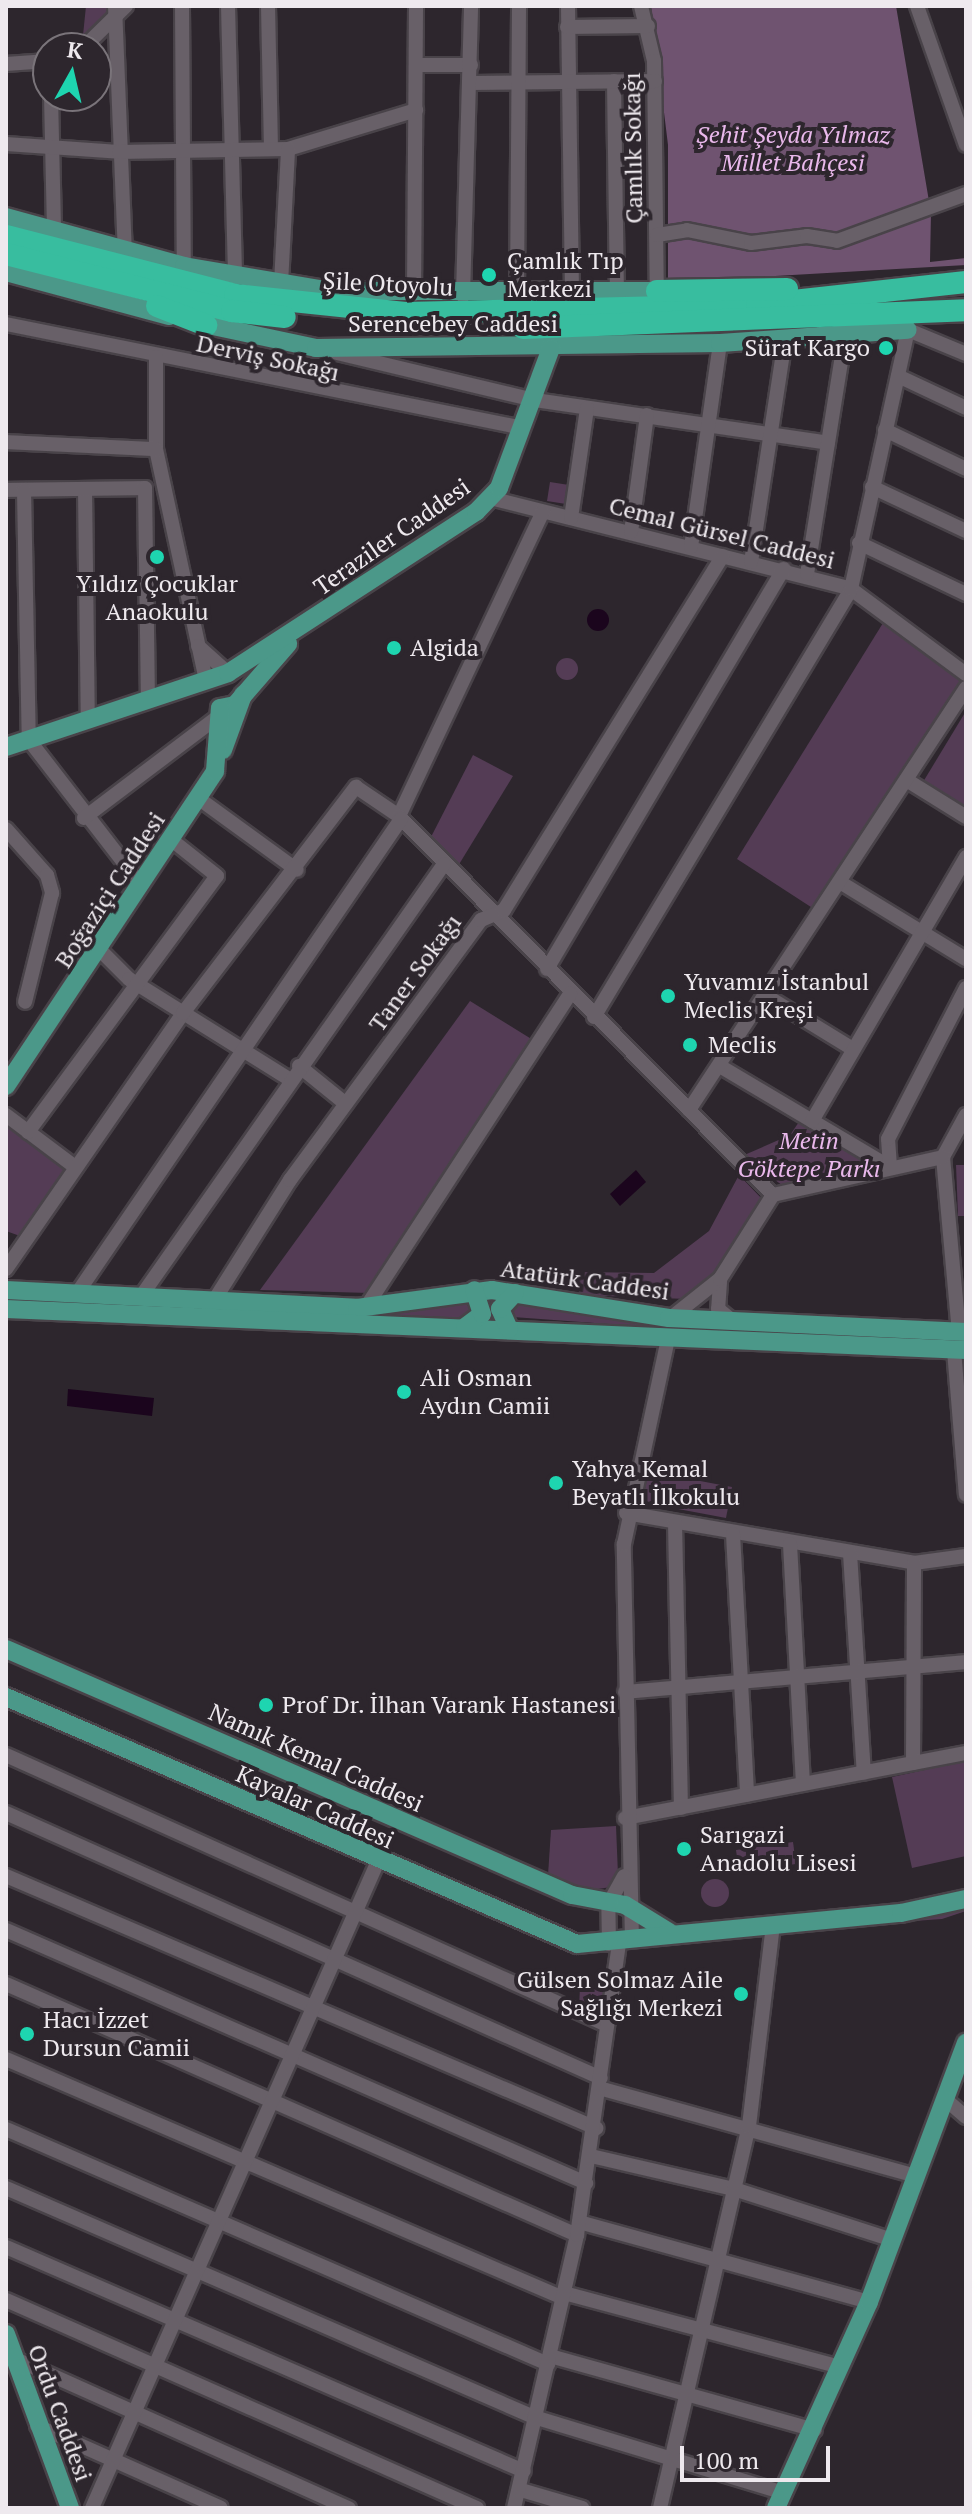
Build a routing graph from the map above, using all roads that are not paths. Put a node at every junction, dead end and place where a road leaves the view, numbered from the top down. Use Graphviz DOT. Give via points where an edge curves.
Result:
graph roads {
  1 [pos="182,6"];
  2 [pos="228,6"];
  3 [pos="268,6"];
  4 [pos="416,6"];
  5 [pos="471,6"];
  6 [pos="519,6"];
  7 [pos="568,6"];
  8 [pos="641,6"];
  9 [pos="917,6"];
  10 [pos="119,8"];
  11 [pos="648,26"];
  12 [pos="567,27"];
  13 [pos="97,32"];
  14 [pos="32,62"];
  15 [pos="6,64"];
  16 [pos="416,65"];
  17 [pos="471,65"];
  18 [pos="519,81"];
  19 [pos="567,81"];
  20 [pos="614,81"];
  21 [pos="655,81"];
  22 [pos="472,83"];
  23 [pos="416,110"];
  24 [pos="51,112"];
  25 [pos="6,144"];
  26 [pos="966,145"];
  27 [pos="51,146"];
  28 [pos="184,146"];
  29 [pos="232,147"];
  30 [pos="271,147"];
  31 [pos="288,149"];
  32 [pos="119,152"];
  33 [pos="966,194"];
  34 [pos="6,217"];
  35 [pos="54,230"];
  36 [pos="657,235"];
  37 [pos="6,236"];
  38 [pos="125,250"];
  39 [pos="6,254"];
  40 [pos="184,266"];
  41 [pos="6,272"];
  42 [pos="78,275"];
  43 [pos="235,277"];
  44 [pos="966,282"];
  45 [pos="281,284"];
  46 [pos="657,291"];
  47 [pos="617,292"];
  48 [pos="572,293"];
  49 [pos="868,293"];
  50 [pos="414,294"];
  51 [pos="517,295"];
  52 [pos="463,296"];
  53 [pos="966,312"];
  54 [pos="6,324"];
  55 [pos="206,325"];
  56 [pos="908,330"];
  57 [pos="845,336"];
  58 [pos="785,341"];
  59 [pos="720,343"];
  60 [pos="316,348"];
  61 [pos="551,348"];
  62 [pos="966,354"];
  63 [pos="156,357"];
  64 [pos="898,376"];
  65 [pos="535,400"];
  66 [pos="587,408"];
  67 [pos="966,408"];
  68 [pos="647,415"];
  69 [pos="709,424"];
  70 [pos="523,428"];
  71 [pos="885,430"];
  72 [pos="769,433"];
  73 [pos="6,442"];
  74 [pos="828,443"];
  75 [pos="156,449"];
  76 [pos="966,469"];
  77 [pos="872,487"];
  78 [pos="85,489"];
  79 [pos="6,490"];
  80 [pos="24,490"];
  81 [pos="490,498"];
  82 [pos="543,512"];
  83 [pos="571,518"];
  84 [pos="966,531"];
  85 [pos="631,532"];
  86 [pos="859,543"];
  87 [pos="691,547"];
  88 [pos="723,556"];
  89 [pos="751,562"];
  90 [pos="784,569"];
  91 [pos="807,574"];
  92 [pos="851,589"];
  93 [pos="966,594"];
  94 [pos="306,626"];
  95 [pos="195,643"];
  96 [pos="228,673"];
  97 [pos="966,674"];
  98 [pos="206,680"];
  99 [pos="966,688"];
  100 [pos="243,697"];
  101 [pos="148,700"];
  102 [pos="219,712"];
  103 [pos="88,720"];
  104 [pos="29,740"];
  105 [pos="6,747"];
  106 [pos="215,771"];
  107 [pos="908,781"];
  108 [pos="198,798"];
  109 [pos="966,817"];
  110 [pos="84,818"];
  111 [pos="400,818"];
  112 [pos="6,829"];
  113 [pos="173,841"];
  114 [pos="966,857"];
  115 [pos="444,864"];
  116 [pos="297,870"];
  117 [pos="843,884"];
  118 [pos="141,885"];
  119 [pos="491,913"];
  120 [pos="921,933"];
  121 [pos="100,950"];
  122 [pos="966,959"];
  123 [pos="547,969"];
  124 [pos="137,984"];
  125 [pos="966,988"];
  126 [pos="570,994"];
  127 [pos="768,997"];
  128 [pos="25,1002"];
  129 [pos="183,1013"];
  130 [pos="594,1017"];
  131 [pos="242,1048"];
  132 [pos="853,1049"];
  133 [pos="299,1066"];
  134 [pos="723,1068"];
  135 [pos="289,1079"];
  136 [pos="6,1086"];
  137 [pos="346,1104"];
  138 [pos="689,1110"];
  139 [pos="6,1115"];
  140 [pos="966,1115"];
  141 [pos="812,1121"];
  142 [pos="28,1132"];
  143 [pos="943,1157"];
  144 [pos="74,1166"];
  145 [pos="890,1167"];
  146 [pos="773,1195"];
  147 [pos="6,1269"];
  148 [pos="720,1279"];
  149 [pos="6,1290"];
  150 [pos="474,1290"];
  151 [pos="78,1292"];
  152 [pos="515,1293"];
  153 [pos="142,1295"];
  154 [pos="215,1299"];
  155 [pos="366,1307"];
  156 [pos="8,1312"];
  157 [pos="669,1318"];
  158 [pos="733,1321"];
  159 [pos="465,1327"];
  160 [pos="509,1329"];
  161 [pos="668,1338"];
  162 [pos="961,1341"];
  163 [pos="966,1495"];
  164 [pos="626,1513"];
  165 [pos="675,1523"];
  166 [pos="733,1534"];
  167 [pos="790,1544"];
  168 [pos="850,1553"];
  169 [pos="966,1556"];
  170 [pos="914,1563"];
  171 [pos="6,1649"];
  172 [pos="966,1662"];
  173 [pos="910,1666"];
  174 [pos="857,1671"];
  175 [pos="797,1676"];
  176 [pos="740,1682"];
  177 [pos="676,1687"];
  178 [pos="625,1692"];
  179 [pos="6,1697"];
  180 [pos="966,1753"];
  181 [pos="6,1755"];
  182 [pos="913,1763"];
  183 [pos="864,1773"];
  184 [pos="803,1784"];
  185 [pos="747,1795"];
  186 [pos="681,1808"];
  187 [pos="6,1813"];
  188 [pos="625,1818"];
  189 [pos="378,1861"];
  190 [pos="626,1868"];
  191 [pos="6,1876"];
  192 [pos="966,1891"];
  193 [pos="966,1899"];
  194 [pos="608,1905"];
  195 [pos="936,1906"];
  196 [pos="356,1912"];
  197 [pos="632,1912"];
  198 [pos="773,1924"];
  199 [pos="6,1930"];
  200 [pos="676,1934"];
  201 [pos="620,1943"];
  202 [pos="336,1958"];
  203 [pos="6,1984"];
  204 [pos="314,2007"];
  205 [pos="607,2025"];
  206 [pos="966,2043"];
  207 [pos="293,2055"];
  208 [pos="6,2059"];
  209 [pos="600,2083"];
  210 [pos="944,2098"];
  211 [pos="272,2104"];
  212 [pos="966,2117"];
  213 [pos="749,2126"];
  214 [pos="596,2128"];
  215 [pos="6,2129"];
  216 [pos="591,2156"];
  217 [pos="246,2163"];
  218 [pos="916,2176"];
  219 [pos="586,2183"];
  220 [pos="6,2188"];
  221 [pos="734,2189"];
  222 [pos="221,2220"];
  223 [pos="578,2229"];
  224 [pos="893,2240"];
  225 [pos="6,2247"];
  226 [pos="719,2257"];
  227 [pos="199,2268"];
  228 [pos="564,2296"];
  229 [pos="6,2300"];
  230 [pos="869,2302"];
  231 [pos="175,2317"];
  232 [pos="701,2326"];
  233 [pos="6,2334"];
  234 [pos="13,2358"];
  235 [pos="549,2360"];
  236 [pos="156,2363"];
  237 [pos="841,2367"];
  238 [pos="687,2393"];
  239 [pos="134,2411"];
  240 [pos="534,2417"];
  241 [pos="37,2426"];
  242 [pos="815,2430"];
  243 [pos="113,2460"];
  244 [pos="671,2464"];
  245 [pos="524,2471"];
  246 [pos="521,2490"];
  247 [pos="780,2501"];
  248 [pos="70,2508"];
  249 [pos="92,2508"];
  250 [pos="221,2508"];
  251 [pos="349,2508"];
  252 [pos="477,2508"];
  253 [pos="514,2508"];
  254 [pos="582,2508"];
  255 [pos="660,2508"];
  1 -- 28 [label="street"];
  2 -- 29 [label="street"];
  3 -- 30 [label="street"];
  4 -- 16 [label="street"];
  5 -- 17 [label="street"];
  6 -- 18 [label="street"];
  7 -- 12 [label="street"];
  8 -- 11 [label="street, Çamlık Sokağı"];
  9 -- 26 [label="street"];
  10 -- 13 [label="street"];
  10 -- 32 [label="street"];
  11 -- 12 [label="street"];
  11 -- 21 [label="street, Çamlık Sokağı"];
  12 -- 19 [label="street"];
  14 -- 15 [label="street"];
  16 -- 17 [label="street"];
  16 -- 23 [label="street"];
  17 -- 22 [label="street"];
  18 -- 19 [label="street"];
  18 -- 22 [label="street"];
  18 -- 51 [label="street"];
  19 -- 20 [label="street"];
  19 -- 48 [label="street"];
  20 -- 21 [label="street"];
  20 -- 47 [label="street"];
  21 -- 36 [label="street, Çamlık Sokağı"];
  22 -- 52 [label="street"];
  23 -- 31 [label="street"];
  23 -- 50 [label="street"];
  24 -- 27 [label="street"];
  25 -- 27 [label="street"];
  27 -- 32 [label="street"];
  27 -- 35 [label="street"];
  28 -- 29 [label="street"];
  28 -- 32 [label="street"];
  28 -- 40 [label="street"];
  29 -- 30 [label="street"];
  29 -- 43 [label="street"];
  30 -- 31 [label="street"];
  31 -- 45 [label="street"];
  32 -- 38 [label="street"];
  33 -- 36 [label="street" via="837,241 807,236 751,243 687,230"];
  34 -- 35 [label="main road"];
  35 -- 38 [label="main road"];
  36 -- 46 [label="street, Çamlık Sokağı"];
  37 -- 49 [label="highway, Şile Otoyolu" via="197,287 350,310 507,315"];
  38 -- 40 [label="main road"];
  39 -- 42 [label="highway, Şile Otoyolu"];
  40 -- 43 [label="main road"];
  41 -- 55 [label="main road, Serencebey Caddesi"];
  42 -- 53 [label="highway, Şile Otoyolu" via="232,311 346,324 603,328"];
  42 -- 55 [label="highway"];
  43 -- 45 [label="main road"];
  44 -- 49 [label="highway, Şile Otoyolu"];
  45 -- 50 [label="main road"];
  46 -- 47 [label="main road"];
  46 -- 49 [label="highway"];
  47 -- 48 [label="main road"];
  48 -- 51 [label="main road"];
  50 -- 52 [label="main road"];
  51 -- 52 [label="main road"];
  53 -- 56 [label="highway"];
  54 -- 63 [label="street, Derviş Sokağı"];
  55 -- 60 [label="main road, Serencebey Caddesi"];
  56 -- 57 [label="main road, Serencebey Caddesi"];
  56 -- 62 [label="street"];
  56 -- 64 [label="street"];
  57 -- 58 [label="main road, Serencebey Caddesi"];
  57 -- 74 [label="street"];
  58 -- 59 [label="main road, Serencebey Caddesi"];
  58 -- 72 [label="street"];
  59 -- 61 [label="main road, Serencebey Caddesi"];
  59 -- 69 [label="street"];
  60 -- 61 [label="main road, Serencebey Caddesi"];
  60 -- 65 [label="street"];
  61 -- 65 [label="main road, Teraziler Caddesi"];
  63 -- 70 [label="street, Derviş Sokağı"];
  63 -- 75 [label="street"];
  64 -- 67 [label="street"];
  64 -- 71 [label="street"];
  65 -- 66 [label="street"];
  65 -- 70 [label="main road, Teraziler Caddesi"];
  66 -- 68 [label="street"];
  66 -- 83 [label="street"];
  68 -- 69 [label="street"];
  68 -- 85 [label="street"];
  69 -- 72 [label="street"];
  69 -- 87 [label="street"];
  70 -- 81 [label="main road, Teraziler Caddesi"];
  71 -- 76 [label="street"];
  71 -- 77 [label="street"];
  72 -- 74 [label="street"];
  72 -- 89 [label="street"];
  73 -- 75 [label="street"];
  74 -- 91 [label="street"];
  75 -- 95 [label="street"];
  77 -- 84 [label="street"];
  77 -- 86 [label="street"];
  78 -- 80 [label="street"];
  78 -- 101 [label="street" via="145,488"];
  78 -- 103 [label="street"];
  79 -- 80 [label="street"];
  80 -- 104 [label="street"];
  81 -- 82 [label="street, Cemal Gürsel Caddesi"];
  81 -- 94 [label="main road, Teraziler Caddesi"];
  82 -- 83 [label="street, Cemal Gürsel Caddesi"];
  82 -- 111 [label="street"];
  83 -- 85 [label="street, Cemal Gürsel Caddesi"];
  85 -- 87 [label="street, Cemal Gürsel Caddesi"];
  86 -- 92 [label="street"];
  86 -- 93 [label="street"];
  87 -- 88 [label="street, Cemal Gürsel Caddesi"];
  88 -- 89 [label="street, Cemal Gürsel Caddesi"];
  88 -- 119 [label="street, Taner Sokağı" via="522,883 504,910"];
  89 -- 90 [label="street, Cemal Gürsel Caddesi"];
  90 -- 91 [label="street, Cemal Gürsel Caddesi"];
  90 -- 123 [label="street"];
  91 -- 92 [label="street, Cemal Gürsel Caddesi"];
  92 -- 97 [label="street, Cemal Gürsel Caddesi"];
  92 -- 130 [label="street"];
  94 -- 96 [label="main road, Teraziler Caddesi"];
  94 -- 100 [label="main road, Teraziler Caddesi"];
  95 -- 96 [label="street"];
  95 -- 98 [label="street"];
  96 -- 98 [label="main road, Teraziler Caddesi"];
  96 -- 100 [label="main road" via="243,681"];
  98 -- 101 [label="main road, Teraziler Caddesi"];
  98 -- 102 [label="main road"];
  99 -- 107 [label="street"];
  100 -- 102 [label="main road"];
  100 -- 106 [label="main road"];
  101 -- 103 [label="main road, Teraziler Caddesi"];
  102 -- 106 [label="main road, Boğaziçi Caddesi"];
  102 -- 110 [label="street"];
  103 -- 104 [label="main road, Teraziler Caddesi"];
  104 -- 105 [label="main road, Teraziler Caddesi"];
  104 -- 110 [label="street"];
  106 -- 108 [label="main road, Boğaziçi Caddesi"];
  107 -- 109 [label="street"];
  107 -- 117 [label="street"];
  108 -- 113 [label="main road, Boğaziçi Caddesi"];
  108 -- 116 [label="street"];
  110 -- 118 [label="street"];
  111 -- 115 [label="street"];
  111 -- 116 [label="street" via="356,787"];
  111 -- 131 [label="street"];
  112 -- 128 [label="street" via="47,875 52,893"];
  113 -- 118 [label="main road, Boğaziçi Caddesi"];
  113 -- 124 [label="street" via="217,876"];
  114 -- 120 [label="street"];
  115 -- 119 [label="street"];
  115 -- 133 [label="street"];
  116 -- 129 [label="street"];
  117 -- 120 [label="street"];
  117 -- 127 [label="street"];
  118 -- 121 [label="main road, Boğaziçi Caddesi"];
  119 -- 123 [label="street"];
  119 -- 137 [label="street, Taner Sokağı"];
  120 -- 122 [label="street"];
  120 -- 132 [label="street"];
  121 -- 124 [label="street"];
  121 -- 136 [label="main road, Boğaziçi Caddesi"];
  123 -- 126 [label="street"];
  124 -- 129 [label="street"];
  124 -- 142 [label="street"];
  125 -- 145 [label="street" via="888,1139"];
  126 -- 130 [label="street"];
  126 -- 155 [label="street"];
  127 -- 132 [label="street"];
  127 -- 134 [label="street"];
  129 -- 131 [label="street"];
  129 -- 144 [label="street"];
  130 -- 138 [label="street"];
  131 -- 135 [label="street"];
  131 -- 151 [label="street"];
  132 -- 141 [label="street"];
  133 -- 135 [label="street"];
  133 -- 137 [label="street"];
  134 -- 138 [label="street"];
  134 -- 141 [label="street"];
  135 -- 153 [label="street"];
  137 -- 154 [label="street, Taner Sokağı"];
  138 -- 146 [label="street"];
  139 -- 142 [label="street"];
  140 -- 143 [label="street"];
  141 -- 145 [label="street"];
  142 -- 144 [label="street"];
  143 -- 145 [label="street"];
  143 -- 162 [label="street"];
  144 -- 147 [label="street"];
  145 -- 146 [label="street"];
  146 -- 148 [label="street"];
  148 -- 157 [label="street"];
  148 -- 158 [label="street" via="718,1309"];
  149 -- 151 [label="main road, Atatürk Caddesi"];
  150 -- 152 [label="main road, Atatürk Caddesi"];
  150 -- 155 [label="main road, Atatürk Caddesi"];
  150 -- 159 [label="main road" via="482,1314"];
  151 -- 153 [label="main road, Atatürk Caddesi"];
  152 -- 157 [label="main road, Atatürk Caddesi"];
  152 -- 160 [label="main road" via="500,1309"];
  153 -- 154 [label="main road, Atatürk Caddesi"];
  154 -- 155 [label="main road, Atatürk Caddesi"];
  156 -- 159 [label="main road, Atatürk Caddesi"];
  157 -- 158 [label="main road, Atatürk Caddesi"];
  158 -- 162 [label="main road, Atatürk Caddesi"];
  159 -- 160 [label="main road, Atatürk Caddesi"];
  160 -- 161 [label="main road, Atatürk Caddesi"];
  161 -- 162 [label="main road, Atatürk Caddesi"];
  161 -- 164 [label="street"];
  162 -- 163 [label="street"];
  164 -- 165 [label="street"];
  164 -- 178 [label="street"];
  165 -- 166 [label="street"];
  165 -- 177 [label="street"];
  166 -- 167 [label="street"];
  166 -- 176 [label="street"];
  167 -- 168 [label="street"];
  167 -- 175 [label="street"];
  168 -- 170 [label="street"];
  168 -- 174 [label="street"];
  169 -- 170 [label="street"];
  170 -- 173 [label="street"];
  171 -- 194 [label="main road, Namık Kemal Caddesi"];
  172 -- 173 [label="street"];
  173 -- 174 [label="street"];
  173 -- 182 [label="street"];
  174 -- 175 [label="street"];
  174 -- 183 [label="street"];
  175 -- 176 [label="street"];
  175 -- 184 [label="street"];
  176 -- 177 [label="street"];
  176 -- 185 [label="street"];
  177 -- 178 [label="street"];
  177 -- 186 [label="street"];
  178 -- 188 [label="street"];
  179 -- 189 [label="main road, Kayalar Caddesi"];
  180 -- 182 [label="street"];
  181 -- 196 [label="street"];
  182 -- 183 [label="street"];
  183 -- 184 [label="street"];
  184 -- 185 [label="street"];
  185 -- 186 [label="street"];
  186 -- 188 [label="street"];
  187 -- 202 [label="street"];
  188 -- 190 [label="street"];
  189 -- 196 [label="street"];
  189 -- 201 [label="main road, Kayalar Caddesi" via="577,1944"];
  190 -- 194 [label="street"];
  190 -- 197 [label="street"];
  191 -- 204 [label="street"];
  192 -- 195 [label="main road"];
  193 -- 195 [label="main road"];
  194 -- 197 [label="main road, Namık Kemal Caddesi"];
  194 -- 201 [label="street"];
  195 -- 198 [label="main road"];
  196 -- 202 [label="street"];
  196 -- 205 [label="street"];
  197 -- 200 [label="main road, Namık Kemal Caddesi"];
  197 -- 201 [label="street"];
  198 -- 200 [label="main road"];
  198 -- 213 [label="street"];
  199 -- 207 [label="street"];
  200 -- 201 [label="main road, Kayalar Caddesi"];
  201 -- 205 [label="street"];
  202 -- 204 [label="street"];
  202 -- 209 [label="street"];
  203 -- 211 [label="street"];
  204 -- 207 [label="street"];
  204 -- 214 [label="street"];
  205 -- 209 [label="street"];
  206 -- 210 [label="main road"];
  207 -- 211 [label="street"];
  207 -- 219 [label="street"];
  208 -- 217 [label="street"];
  209 -- 213 [label="street"];
  209 -- 214 [label="street"];
  210 -- 212 [label="street"];
  210 -- 218 [label="main road"];
  211 -- 217 [label="street"];
  211 -- 223 [label="street"];
  213 -- 218 [label="street"];
  213 -- 221 [label="street"];
  214 -- 216 [label="street"];
  215 -- 222 [label="street"];
  216 -- 219 [label="street"];
  216 -- 221 [label="street"];
  217 -- 222 [label="street"];
  217 -- 228 [label="street"];
  218 -- 224 [label="main road"];
  219 -- 223 [label="street"];
  220 -- 227 [label="street"];
  221 -- 224 [label="street"];
  221 -- 226 [label="street"];
  222 -- 227 [label="street"];
  222 -- 235 [label="street"];
  223 -- 226 [label="street"];
  223 -- 228 [label="street"];
  224 -- 230 [label="main road"];
  225 -- 231 [label="street"];
  226 -- 230 [label="street"];
  226 -- 232 [label="street"];
  227 -- 231 [label="street"];
  227 -- 240 [label="street"];
  228 -- 232 [label="street"];
  228 -- 235 [label="street"];
  229 -- 236 [label="street"];
  230 -- 237 [label="main road"];
  231 -- 236 [label="street"];
  231 -- 245 [label="street"];
  232 -- 237 [label="street"];
  232 -- 238 [label="street"];
  233 -- 234 [label="main road, Ordu Caddesi"];
  234 -- 239 [label="street"];
  234 -- 241 [label="main road, Ordu Caddesi"];
  235 -- 238 [label="street"];
  235 -- 240 [label="street"];
  236 -- 239 [label="street"];
  236 -- 252 [label="street"];
  237 -- 242 [label="main road"];
  238 -- 242 [label="street"];
  238 -- 244 [label="street"];
  239 -- 243 [label="street"];
  239 -- 251 [label="street"];
  240 -- 244 [label="street"];
  240 -- 245 [label="street"];
  241 -- 243 [label="street"];
  241 -- 248 [label="main road, Ordu Caddesi"];
  242 -- 247 [label="main road"];
  243 -- 249 [label="street"];
  243 -- 250 [label="street"];
  244 -- 247 [label="street"];
  244 -- 255 [label="street"];
  245 -- 246 [label="street"];
  246 -- 253 [label="street"];
  246 -- 254 [label="street"];
}
